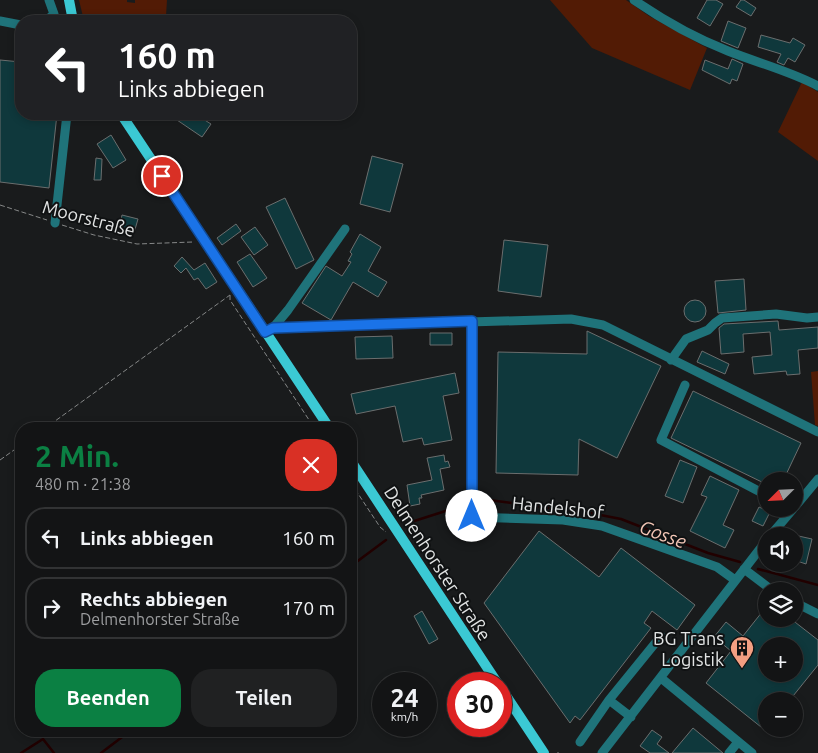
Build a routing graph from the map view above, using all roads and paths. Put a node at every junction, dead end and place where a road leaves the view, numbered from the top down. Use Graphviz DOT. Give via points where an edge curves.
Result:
graph roads {
  1 [pos="49,0"];
  2 [pos="69,0"];
  3 [pos="634,0"];
  4 [pos="52,15"];
  5 [pos="72,15"];
  6 [pos="0,21"];
  7 [pos="15,24"];
  8 [pos="818,86"];
  9 [pos="65,120"];
  10 [pos="125,120"];
  11 [pos="0,205"];
  12 [pos="55,223"];
  13 [pos="345,230"];
  14 [pos="203,238"];
  15 [pos="229,289"];
  16 [pos="230,296"];
  17 [pos="818,317"];
  18 [pos="472,321"];
  19 [pos="269,330"];
  20 [pos="671,360"];
  21 [pos="685,385"];
  22 [pos="54,422"];
  23 [pos="310,422"];
  24 [pos="326,422"];
  25 [pos="818,432"];
  26 [pos="15,449"];
  27 [pos="0,460"];
  28 [pos="357,470"];
  29 [pos="818,479"];
  30 [pos="758,491"];
  31 [pos="357,492"];
  32 [pos="803,496"];
  33 [pos="388,534"];
  34 [pos="758,551"];
  35 [pos="744,569"];
  36 [pos="735,580"];
  37 [pos="761,582"];
  38 [pos="803,606"];
  39 [pos="818,614"];
  40 [pos="661,636"];
  41 [pos="490,672"];
  42 [pos="661,678"];
  43 [pos="609,700"];
  44 [pos="512,705"];
  45 [pos="631,717"];
  46 [pos="580,742"];
  47 [pos="738,742"];
  48 [pos="544,753"];
  49 [pos="602,753"];
  50 [pos="729,753"];
  51 [pos="752,753"];
  1 -- 4 [label="street"];
  2 -- 5 [label="main road"];
  3 -- 8 [label="street" via="677,27 713,44"];
  6 -- 7 [label="street"];
  9 -- 12 [label="street"];
  10 -- 14 [label="main road"];
  11 -- 12 [label="path, Moorstraße"];
  12 -- 14 [label="path, Moorstraße" via="137,244 196,242"];
  13 -- 19 [label="street" via="288,310"];
  14 -- 19 [label="main road"];
  15 -- 16 [label="path"];
  16 -- 22 [label="path"];
  16 -- 23 [label="path"];
  17 -- 20 [label="street" via="776,314 722,318 708,330 686,339"];
  18 -- 19 [label="street"];
  18 -- 20 [label="street" via="571,319 603,326"];
  18 -- 36 [label="street, Handelshof" via="472,516 563,520 602,526 717,567"];
  19 -- 24 [label="main road"];
  20 -- 25 [label="street"];
  21 -- 30 [label="street" via="661,440"];
  26 -- 27 [label="path"];
  28 -- 41 [label="main road, Delmenhorster Straße"];
  29 -- 32 [label="street"];
  31 -- 33 [label="path"];
  34 -- 35 [label="street"];
  35 -- 36 [label="street"];
  35 -- 37 [label="street"];
  36 -- 42 [label="street"];
  38 -- 39 [label="street"];
  40 -- 43 [label="street"];
  42 -- 45 [label="street"];
  42 -- 47 [label="street"];
  43 -- 45 [label="street"];
  43 -- 46 [label="street"];
  44 -- 48 [label="main road"];
  45 -- 49 [label="street"];
  47 -- 50 [label="street"];
  47 -- 51 [label="street"];
}
